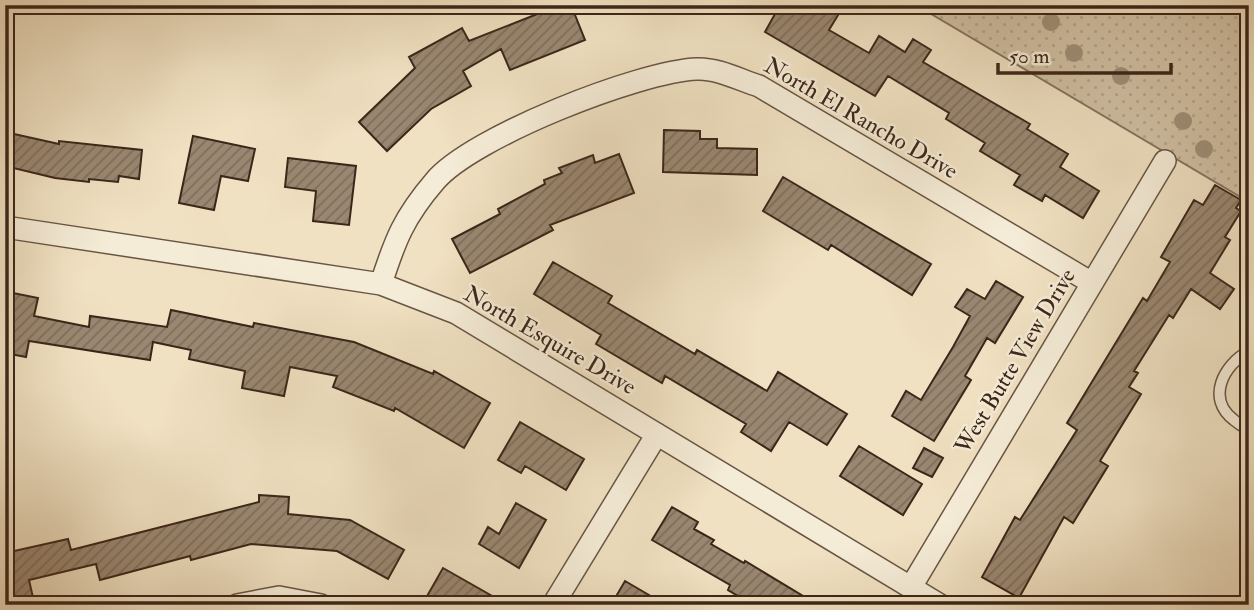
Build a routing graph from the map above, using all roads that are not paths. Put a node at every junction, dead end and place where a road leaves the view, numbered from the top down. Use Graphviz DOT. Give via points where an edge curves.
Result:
graph roads {
  1 [pos="1165,161"];
  2 [pos="5,227"];
  3 [pos="1092,283"];
  4 [pos="381,284"];
  5 [pos="1249,351"];
  6 [pos="1249,427"];
  7 [pos="657,434"];
  8 [pos="911,587"];
  9 [pos="237,605"];
  10 [pos="321,605"];
  11 [pos="553,605"];
  12 [pos="940,605"];
  1 -- 3 [label="street, West Butte View Drive"];
  2 -- 4 [label="street, North Esquire Drive"];
  3 -- 4 [label="street, North El Rancho Drive" via="759,86 700,69 650,75 506,132 467,153 436,179 398,230"];
  3 -- 8 [label="street, West Butte View Drive"];
  4 -- 7 [label="street, North Esquire Drive" via="456,313"];
  5 -- 6 [label="lane" via="1225,370 1217,396 1225,413"];
  7 -- 8 [label="street, North Esquire Drive"];
  7 -- 11 [label="street"];
  8 -- 12 [label="street, North Esquire Drive"];
  9 -- 10 [label="street" via="279,597"];
}
